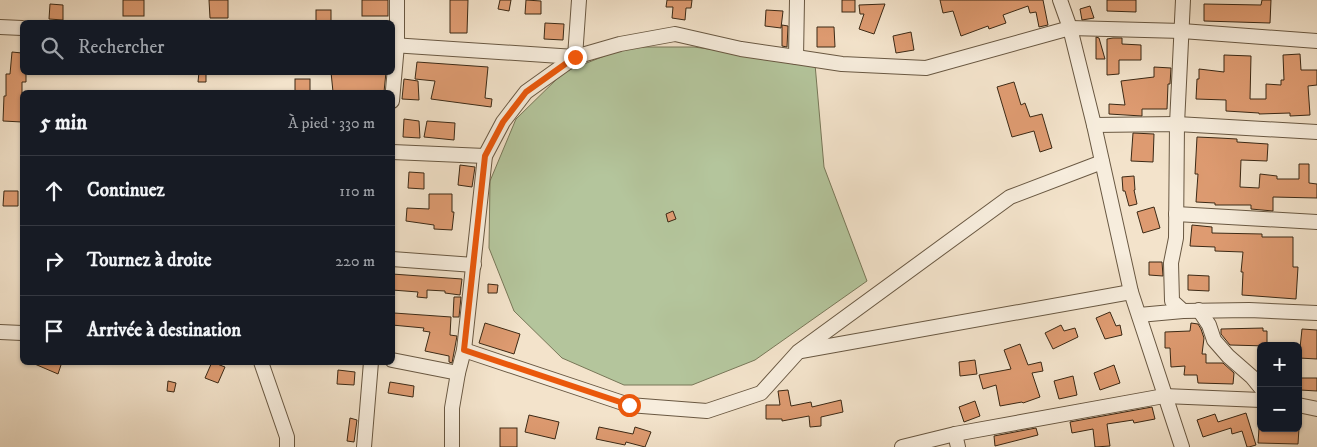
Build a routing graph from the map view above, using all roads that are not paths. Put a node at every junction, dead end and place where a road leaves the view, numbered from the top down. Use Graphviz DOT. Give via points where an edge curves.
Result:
graph roads {
  1 [pos="397,0"];
  2 [pos="579,0"];
  3 [pos="797,0"];
  4 [pos="1060,0"];
  5 [pos="1183,0"];
  6 [pos="0,27"];
  7 [pos="20,28"];
  8 [pos="1070,28"];
  9 [pos="1182,31"];
  10 [pos="1317,41"];
  11 [pos="395,45"];
  12 [pos="575,57"];
  13 [pos="796,57"];
  14 [pos="393,75"];
  15 [pos="393,90"];
  16 [pos="1177,124"];
  17 [pos="1094,125"];
  18 [pos="1317,132"];
  19 [pos="395,152"];
  20 [pos="485,156"];
  21 [pos="1102,162"];
  22 [pos="1176,214"];
  23 [pos="1317,222"];
  24 [pos="395,259"];
  25 [pos="474,265"];
  26 [pos="1131,292"];
  27 [pos="1199,310"];
  28 [pos="1183,311"];
  29 [pos="1317,313"];
  30 [pos="1139,315"];
  31 [pos="0,332"];
  32 [pos="20,333"];
  33 [pos="464,350"];
  34 [pos="798,352"];
  35 [pos="395,361"];
  36 [pos="262,365"];
  37 [pos="371,365"];
  38 [pos="458,373"];
  39 [pos="1260,387"];
  40 [pos="1164,396"];
  41 [pos="1257,400"];
  42 [pos="1302,406"];
  43 [pos="1317,409"];
  44 [pos="956,441"];
  45 [pos="287,447"];
  46 [pos="364,447"];
  47 [pos="452,447"];
  48 [pos="902,447"];
  49 [pos="1182,447"];
  1 -- 11 [label="street"];
  2 -- 12 [label="street"];
  3 -- 13 [label="street"];
  4 -- 8 [label="street"];
  5 -- 9 [label="street"];
  6 -- 7 [label="street"];
  8 -- 9 [label="street"];
  8 -- 13 [label="street" via="926,68 842,64"];
  8 -- 17 [label="street"];
  9 -- 10 [label="street"];
  9 -- 16 [label="street"];
  11 -- 12 [label="street"];
  12 -- 13 [label="street" via="620,44 675,34"];
  12 -- 20 [label="street" via="526,92 503,122"];
  14 -- 15 [label="street"];
  16 -- 17 [label="street"];
  16 -- 18 [label="street"];
  16 -- 22 [label="street"];
  17 -- 21 [label="street"];
  19 -- 20 [label="street"];
  20 -- 25 [label="street"];
  21 -- 26 [label="street"];
  21 -- 34 [label="street" via="1010,197"];
  22 -- 23 [label="street"];
  22 -- 28 [label="street" via="1171,263 1172,301"];
  24 -- 25 [label="street"];
  25 -- 33 [label="street"];
  26 -- 30 [label="street"];
  26 -- 34 [label="street"];
  27 -- 28 [label="street"];
  27 -- 29 [label="street"];
  27 -- 39 [label="street" via="1214,340"];
  28 -- 30 [label="street"];
  30 -- 40 [label="street"];
  31 -- 32 [label="street"];
  33 -- 34 [label="street" via="629,405 707,411 761,393"];
  33 -- 38 [label="street"];
  35 -- 38 [label="street"];
  36 -- 45 [label="street" via="287,437"];
  37 -- 46 [label="street"];
  38 -- 47 [label="street" via="452,408"];
  40 -- 41 [label="street"];
  40 -- 44 [label="street"];
  40 -- 49 [label="street"];
  42 -- 43 [label="street"];
  44 -- 48 [label="street"];
}
